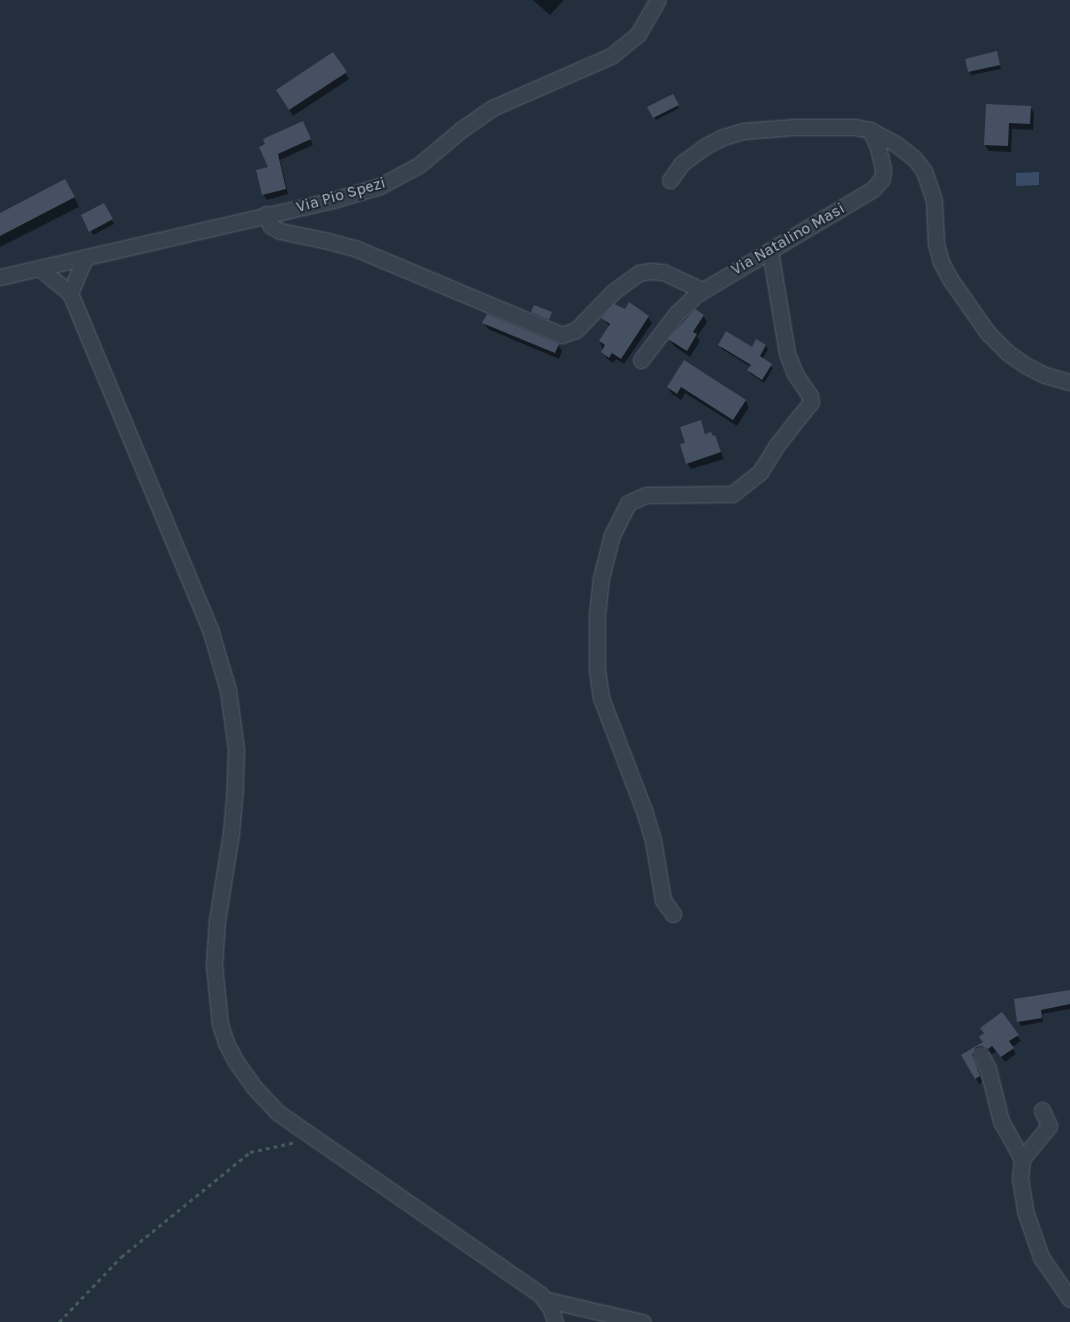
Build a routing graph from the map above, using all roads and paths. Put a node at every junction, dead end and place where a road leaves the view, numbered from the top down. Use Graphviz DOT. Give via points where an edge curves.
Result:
graph roads {
  1 [pos="658,0"];
  2 [pos="870,130"];
  3 [pos="670,180"];
  4 [pos="266,214"];
  5 [pos="770,250"];
  6 [pos="84,257"];
  7 [pos="39,268"];
  8 [pos="0,277"];
  9 [pos="702,290"];
  10 [pos="70,293"];
  11 [pos="641,360"];
  12 [pos="1070,382"];
  13 [pos="673,914"];
  14 [pos="981,1055"];
  15 [pos="1042,1110"];
  16 [pos="314,1139"];
  17 [pos="1022,1159"];
  18 [pos="1070,1299"];
  19 [pos="546,1300"];
  20 [pos="59,1322"];
  21 [pos="555,1322"];
  22 [pos="642,1322"];
  1 -- 4 [label="street, Via Pio Spezi" via="642,28 618,51 585,69 492,108 407,173 366,191"];
  2 -- 3 [label="street" via="828,127 743,131 707,145 682,163"];
  2 -- 5 [label="street, Via Natalino Masi" via="878,147 882,179 874,188"];
  2 -- 12 [label="street" via="896,144 924,171 934,200 936,244 941,262 988,333 1025,365"];
  4 -- 6 [label="street, Via Pio Spezi"];
  4 -- 9 [label="street" via="269,223 280,231 357,249 566,335 576,330 623,283 639,274 663,272"];
  5 -- 9 [label="street, Via Natalino Masi"];
  5 -- 13 [label="street" via="787,353 811,402 760,472 732,494 646,495 628,503 612,535 601,578 597,669 601,698 645,813 663,900"];
  6 -- 7 [label="street, Via Pio Spezi"];
  6 -- 10 [label="street"];
  7 -- 8 [label="street, Via Pio Spezi"];
  7 -- 10 [label="street"];
  9 -- 11 [label="street, Via Natalino Masi" via="676,314"];
  10 -- 16 [label="street" via="210,629 228,690 236,749 231,833 214,957 220,1024 236,1062 254,1087 277,1112"];
  14 -- 17 [label="street" via="988,1069 1001,1121"];
  15 -- 17 [label="street" via="1049,1126"];
  16 -- 19 [label="street"];
  16 -- 20 [label="path" via="250,1152 120,1257"];
  17 -- 18 [label="street" via="1020,1178 1025,1211 1042,1257"];
  19 -- 21 [label="street"];
  19 -- 22 [label="street"];
}
